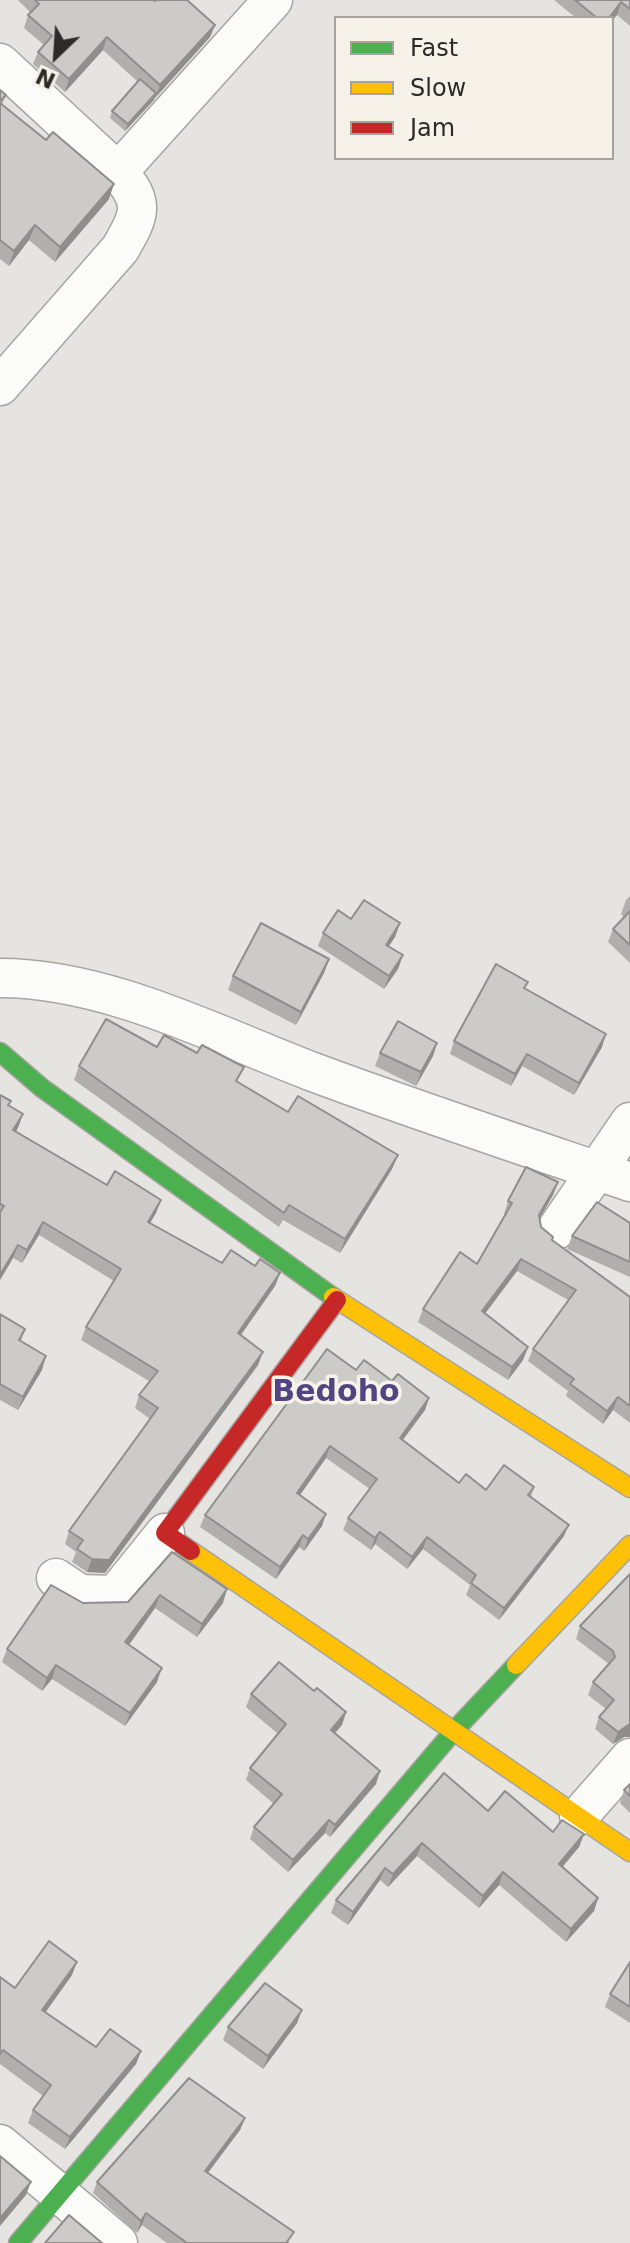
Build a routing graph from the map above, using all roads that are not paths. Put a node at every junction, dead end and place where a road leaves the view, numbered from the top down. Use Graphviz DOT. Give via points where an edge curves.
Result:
graph roads {
  1 [pos="273,0"];
  2 [pos="0,63"];
  3 [pos="118,172"];
  4 [pos="0,386"];
  5 [pos="0,978"];
  6 [pos="0,1052"];
  7 [pos="630,1122"];
  8 [pos="613,1176"];
  9 [pos="556,1230"];
  10 [pos="337,1300"];
  11 [pos="630,1488"];
  12 [pos="165,1533"];
  13 [pos="630,1545"];
  14 [pos="56,1578"];
  15 [pos="452,1733"];
  16 [pos="630,1758"];
  17 [pos="579,1816"];
  18 [pos="630,1852"];
  19 [pos="0,2144"];
  20 [pos="61,2195"];
  21 [pos="18,2243"];
  22 [pos="118,2243"];
  1 -- 3 [label="street"];
  2 -- 3 [label="street"];
  3 -- 4 [label="street" via="133,188 139,206 127,238"];
  5 -- 8 [label="street" via="62,983 112,995 377,1096"];
  6 -- 10 [label="street" via="42,1088"];
  7 -- 8 [label="street"];
  8 -- 9 [label="street"];
  10 -- 11 [label="street"];
  10 -- 12 [label="street"];
  12 -- 14 [label="street" via="115,1595 80,1594"];
  12 -- 15 [label="street"];
  13 -- 15 [label="street"];
  15 -- 17 [label="street"];
  15 -- 20 [label="street"];
  16 -- 17 [label="street"];
  17 -- 18 [label="street"];
  19 -- 20 [label="street"];
  20 -- 21 [label="street"];
  20 -- 22 [label="street"];
}
